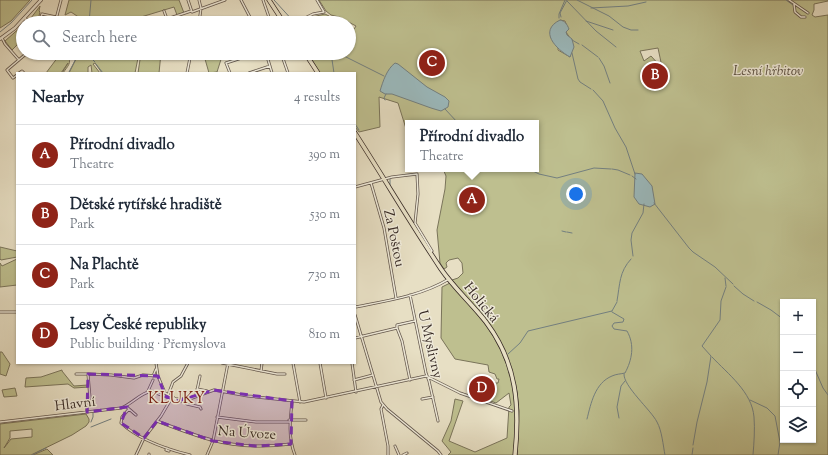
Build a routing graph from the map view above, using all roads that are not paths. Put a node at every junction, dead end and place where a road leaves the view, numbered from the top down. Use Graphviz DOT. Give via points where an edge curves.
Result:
graph roads {
  1 [pos="41,0"];
  2 [pos="61,0"];
  3 [pos="188,0"];
  4 [pos="199,0"];
  5 [pos="225,0"];
  6 [pos="241,0"];
  7 [pos="263,0"];
  8 [pos="270,0"];
  9 [pos="317,0"];
  10 [pos="789,0"];
  11 [pos="794,4"];
  12 [pos="201,8"];
  13 [pos="164,11"];
  14 [pos="192,11"];
  15 [pos="808,13"];
  16 [pos="26,16"];
  17 [pos="41,16"];
  18 [pos="51,16"];
  19 [pos="56,16"];
  20 [pos="165,16"];
  21 [pos="178,16"];
  22 [pos="200,16"];
  23 [pos="249,16"];
  24 [pos="269,16"];
  25 [pos="280,16"];
  26 [pos="309,16"];
  27 [pos="805,17"];
  28 [pos="16,26"];
  29 [pos="1,38"];
  30 [pos="16,56"];
  31 [pos="20,60"];
  32 [pos="190,60"];
  33 [pos="235,60"];
  34 [pos="268,60"];
  35 [pos="283,60"];
  36 [pos="309,60"];
  37 [pos="270,66"];
  38 [pos="187,72"];
  39 [pos="230,72"];
  40 [pos="252,72"];
  41 [pos="272,72"];
  42 [pos="288,72"];
  43 [pos="316,72"];
  44 [pos="16,76"];
  45 [pos="356,135"];
  46 [pos="384,179"];
  47 [pos="371,183"];
  48 [pos="356,187"];
  49 [pos="430,252"];
  50 [pos="448,279"];
  51 [pos="410,295"];
  52 [pos="396,298"];
  53 [pos="356,307"];
  54 [pos="0,312"];
  55 [pos="16,312"];
  56 [pos="356,319"];
  57 [pos="416,321"];
  58 [pos="397,328"];
  59 [pos="362,335"];
  60 [pos="356,338"];
  61 [pos="156,364"];
  62 [pos="188,364"];
  63 [pos="228,364"];
  64 [pos="262,364"];
  65 [pos="292,364"];
  66 [pos="320,364"];
  67 [pos="352,364"];
  68 [pos="156,369"];
  69 [pos="261,371"];
  70 [pos="76,374"];
  71 [pos="88,374"];
  72 [pos="285,374"];
  73 [pos="373,375"];
  74 [pos="153,376"];
  75 [pos="158,376"];
  76 [pos="200,376"];
  77 [pos="428,377"];
  78 [pos="153,380"];
  79 [pos="354,380"];
  80 [pos="410,380"];
  81 [pos="376,388"];
  82 [pos="197,389"];
  83 [pos="148,391"];
  84 [pos="208,391"];
  85 [pos="222,391"];
  86 [pos="356,392"];
  87 [pos="158,393"];
  88 [pos="166,393"];
  89 [pos="168,395"];
  90 [pos="196,396"];
  91 [pos="433,397"];
  92 [pos="326,398"];
  93 [pos="171,399"];
  94 [pos="189,399"];
  95 [pos="422,399"];
  96 [pos="184,400"];
  97 [pos="292,401"];
  98 [pos="300,402"];
  99 [pos="383,405"];
  100 [pos="126,406"];
  101 [pos="129,409"];
  102 [pos="201,409"];
  103 [pos="512,411"];
  104 [pos="88,412"];
  105 [pos="136,415"];
  106 [pos="217,417"];
  107 [pos="306,420"];
  108 [pos="157,421"];
  109 [pos="289,421"];
  110 [pos="438,421"];
  111 [pos="0,422"];
  112 [pos="144,438"];
  113 [pos="213,441"];
  114 [pos="292,444"];
  115 [pos="395,446"];
  116 [pos="167,448"];
  117 [pos="169,451"];
  118 [pos="407,453"];
  119 [pos="136,455"];
  120 [pos="186,455"];
  121 [pos="190,455"];
  122 [pos="207,455"];
  123 [pos="295,455"];
  124 [pos="388,455"];
  125 [pos="399,455"];
  126 [pos="403,455"];
  127 [pos="441,455"];
  128 [pos="515,455"];
  1 -- 16 [label="street"];
  2 -- 19 [label="street"];
  3 -- 14 [label="street"];
  4 -- 12 [label="street"];
  5 -- 12 [label="street"];
  6 -- 23 [label="street"];
  7 -- 24 [label="street"];
  8 -- 25 [label="main road"];
  9 -- 26 [label="street" via="324,12"];
  10 -- 11 [label="street"];
  11 -- 15 [label="street"];
  11 -- 27 [label="street" via="796,14"];
  12 -- 14 [label="street"];
  12 -- 22 [label="street"];
  13 -- 20 [label="street"];
  14 -- 21 [label="street"];
  17 -- 18 [label="street"];
  28 -- 29 [label="street"];
  29 -- 30 [label="street"];
  31 -- 44 [label="street" via="7,70 13,78"];
  32 -- 38 [label="street"];
  33 -- 39 [label="street" via="226,63"];
  34 -- 37 [label="street"];
  35 -- 42 [label="street"];
  36 -- 43 [label="main road"];
  37 -- 40 [label="street"];
  37 -- 41 [label="street"];
  45 -- 46 [label="main road, Holická"];
  46 -- 47 [label="street"];
  46 -- 49 [label="main road, Holická"];
  46 -- 49 [label="street" via="417,174 415,223 432,250"];
  47 -- 48 [label="street"];
  47 -- 52 [label="street, Za Poštou" via="384,228"];
  49 -- 50 [label="main road, Holická"];
  50 -- 51 [label="street"];
  50 -- 128 [label="main road, Holická" via="488,325 510,368 518,411"];
  51 -- 52 [label="street"];
  51 -- 57 [label="street, U Myslivny"];
  52 -- 53 [label="street"];
  54 -- 55 [label="street"];
  56 -- 59 [label="street"];
  57 -- 58 [label="street" via="398,325"];
  57 -- 77 [label="street, U Myslivny"];
  58 -- 59 [label="street"];
  58 -- 80 [label="street"];
  59 -- 60 [label="street"];
  59 -- 73 [label="street"];
  61 -- 68 [label="street"];
  62 -- 89 [label="street" via="183,373 173,382"];
  63 -- 69 [label="street"];
  63 -- 85 [label="street"];
  64 -- 69 [label="street"];
  65 -- 98 [label="street"];
  66 -- 92 [label="street"];
  67 -- 79 [label="street"];
  68 -- 74 [label="street"];
  68 -- 75 [label="street"];
  69 -- 72 [label="street"];
  70 -- 71 [label="street"];
  71 -- 74 [label="street" via="134,378 143,375"];
  71 -- 104 [label="street"];
  73 -- 79 [label="street"];
  73 -- 81 [label="street"];
  74 -- 75 [label="street"];
  75 -- 88 [label="street"];
  76 -- 82 [label="street"];
  77 -- 80 [label="street"];
  77 -- 91 [label="street, U Myslivny"];
  77 -- 103 [label="street" via="460,393"];
  78 -- 83 [label="street"];
  79 -- 86 [label="street"];
  80 -- 81 [label="street"];
  81 -- 86 [label="street"];
  81 -- 99 [label="street"];
  82 -- 84 [label="street"];
  82 -- 90 [label="street"];
  83 -- 87 [label="street"];
  83 -- 100 [label="street, Hlavní"];
  84 -- 85 [label="street"];
  84 -- 90 [label="street"];
  85 -- 97 [label="street"];
  85 -- 106 [label="street"];
  86 -- 92 [label="street"];
  87 -- 88 [label="street"];
  87 -- 93 [label="street"];
  88 -- 89 [label="street"];
  89 -- 94 [label="street" via="176,399"];
  90 -- 94 [label="street"];
  91 -- 95 [label="street, U Myslivny"];
  91 -- 110 [label="street, U Myslivny"];
  92 -- 98 [label="street"];
  93 -- 96 [label="street"];
  93 -- 108 [label="street"];
  94 -- 96 [label="street"];
  96 -- 102 [label="street" via="187,404"];
  97 -- 98 [label="street"];
  97 -- 109 [label="street"];
  99 -- 124 [label="street" via="381,409"];
  99 -- 127 [label="street"];
  100 -- 101 [label="street"];
  100 -- 104 [label="street, Hlavní"];
  101 -- 105 [label="street"];
  101 -- 112 [label="street" via="122,417 121,423"];
  104 -- 111 [label="street, Hlavní"];
  106 -- 109 [label="street" via="256,422"];
  106 -- 113 [label="street"];
  107 -- 109 [label="street"];
  108 -- 112 [label="street"];
  108 -- 113 [label="street, Na Úvoze"];
  109 -- 114 [label="street"];
  112 -- 116 [label="street"];
  112 -- 119 [label="street"];
  113 -- 114 [label="street, Na Úvoze" via="255,446"];
  113 -- 122 [label="street"];
  114 -- 123 [label="street"];
  115 -- 125 [label="street"];
  116 -- 117 [label="street"];
  116 -- 120 [label="street"];
  118 -- 126 [label="street"];
  120 -- 121 [label="street"];
}
